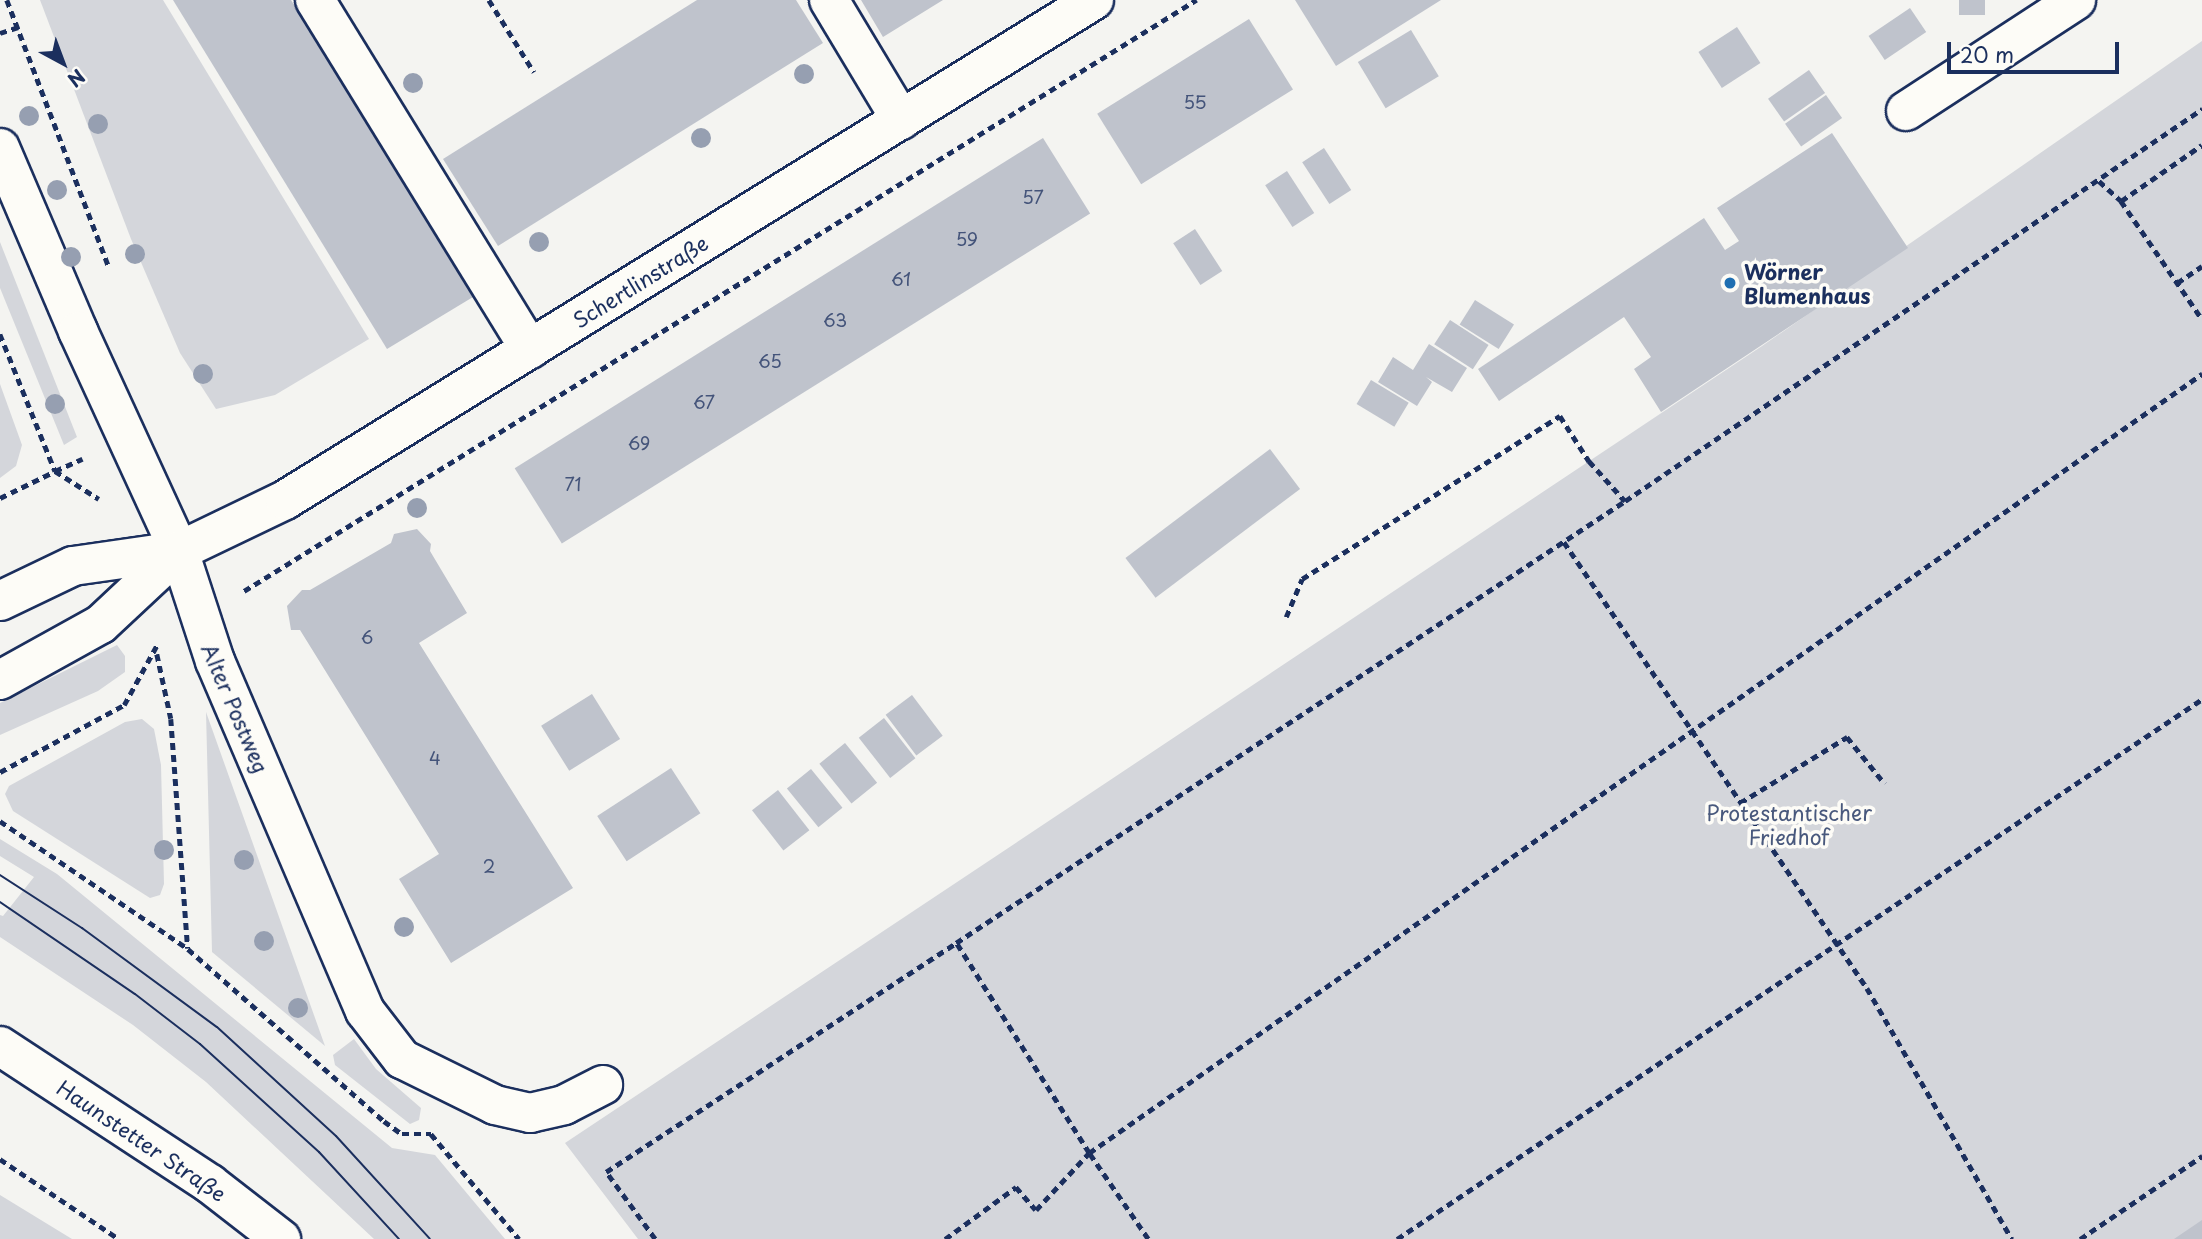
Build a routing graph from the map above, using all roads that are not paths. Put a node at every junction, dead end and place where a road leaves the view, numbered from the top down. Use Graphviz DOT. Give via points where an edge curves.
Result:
graph roads {
  1 [pos="315,0"];
  2 [pos="829,0"];
  3 [pos="1094,0"];
  4 [pos="2076,0"];
  5 [pos="1906,111"];
  6 [pos="901,120"];
  7 [pos="0,148"];
  8 [pos="530,349"];
  9 [pos="179,551"];
  10 [pos="0,601"];
  11 [pos="0,680"];
  12 [pos="0,1046"];
  13 [pos="603,1085"];
  14 [pos="281,1239"];
  1 -- 8 [label="street"];
  2 -- 6 [label="street"];
  3 -- 6 [label="street, Schertlinstraße"];
  4 -- 5 [label="street"];
  6 -- 8 [label="street, Schertlinstraße"];
  7 -- 9 [label="street, Alter Postweg"];
  8 -- 9 [label="street, Schertlinstraße" via="285,500"];
  9 -- 10 [label="street, Schertlinstraße" via="73,566"];
  9 -- 11 [label="street, Schertlinstraße" via="101,625"];
  9 -- 13 [label="street, Alter Postweg" via="198,616 365,1011 402,1059 456,1089 530,1113 564,1105"];
  12 -- 14 [label="street, Haunstetter Straße" via="211,1184"];
}
